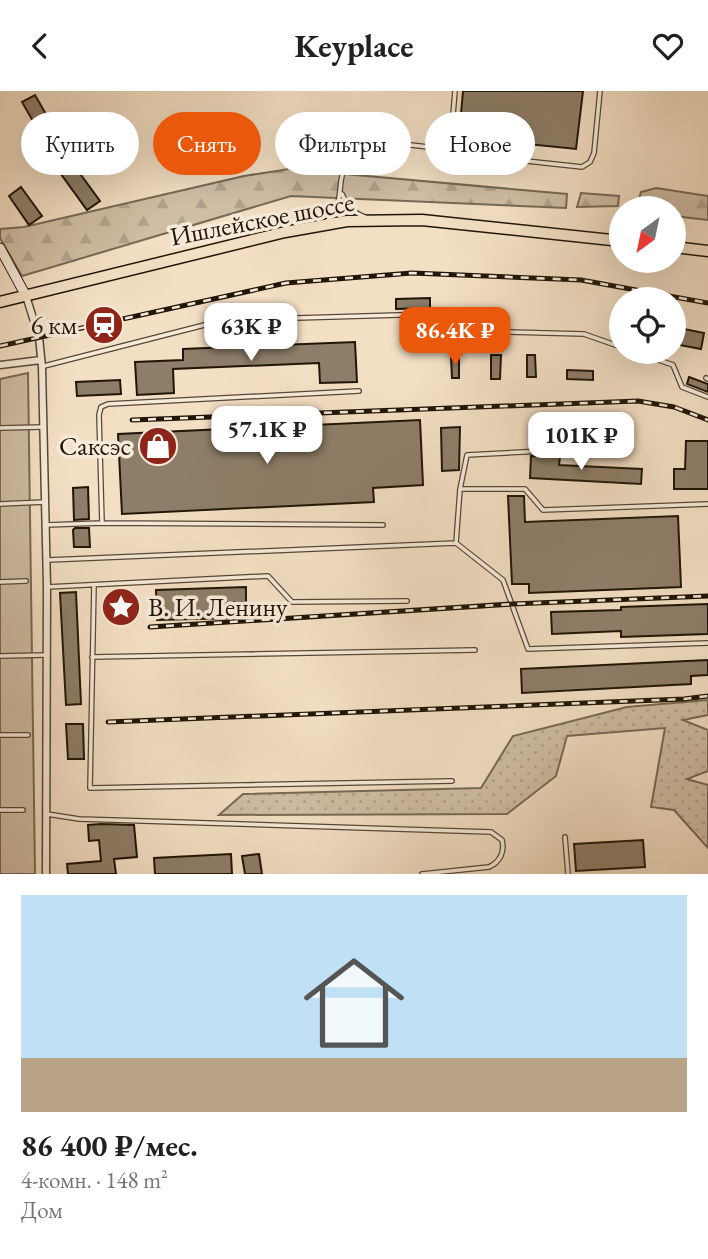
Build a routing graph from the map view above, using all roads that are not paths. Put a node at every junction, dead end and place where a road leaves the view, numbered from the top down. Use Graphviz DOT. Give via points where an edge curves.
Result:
graph roads {
  1 [pos="455,91"];
  2 [pos="600,91"];
  3 [pos="453,112"];
  4 [pos="425,147"];
  5 [pos="535,162"];
  6 [pos="341,192"];
  7 [pos="375,220"];
  8 [pos="324,224"];
  9 [pos="609,240"];
  10 [pos="0,248"];
  11 [pos="686,248"];
  12 [pos="708,251"];
  13 [pos="26,296"];
  14 [pos="0,302"];
  15 [pos="609,343"];
  16 [pos="41,363"];
  17 [pos="670,364"];
  18 [pos="0,365"];
  19 [pos="359,391"];
  20 [pos="708,397"];
  21 [pos="43,427"];
  22 [pos="0,428"];
  23 [pos="582,449"];
  24 [pos="460,489"];
  25 [pos="45,502"];
  26 [pos="0,503"];
  27 [pos="708,504"];
  28 [pos="102,523"];
  29 [pos="46,525"];
  30 [pos="383,525"];
  31 [pos="456,543"];
  32 [pos="46,560"];
  33 [pos="26,581"];
  34 [pos="0,582"];
  35 [pos="94,585"];
  36 [pos="47,587"];
  37 [pos="407,601"];
  38 [pos="708,643"];
  39 [pos="475,650"];
  40 [pos="47,655"];
  41 [pos="0,656"];
  42 [pos="92,657"];
  43 [pos="0,735"];
  44 [pos="29,735"];
  45 [pos="452,781"];
  46 [pos="0,810"];
  47 [pos="23,810"];
  48 [pos="46,814"];
  49 [pos="565,837"];
  50 [pos="46,874"];
  51 [pos="422,874"];
  52 [pos="568,874"];
  1 -- 3 [label="lane"];
  2 -- 5 [label="lane" via="590,162 582,167"];
  4 -- 6 [label="lane" via="378,144 366,148 346,166"];
  6 -- 7 [label="lane" via="354,212"];
  6 -- 8 [label="lane" via="336,211"];
  7 -- 8 [label="main road, Ишлейское шоссе"];
  7 -- 9 [label="main road, Ишлейское шоссе" via="422,220"];
  8 -- 13 [label="main road, Ишлейское шоссе"];
  10 -- 13 [label="street"];
  11 -- 12 [label="main road"];
  13 -- 14 [label="main road, Ишлейское шоссе"];
  13 -- 16 [label="street" via="39,337"];
  15 -- 16 [label="lane" via="584,334 465,331 433,314 237,319"];
  16 -- 18 [label="street"];
  16 -- 21 [label="street"];
  17 -- 20 [label="lane" via="682,387"];
  19 -- 28 [label="lane" via="101,407"];
  21 -- 22 [label="lane"];
  21 -- 25 [label="street"];
  23 -- 24 [label="lane" via="467,455"];
  24 -- 27 [label="lane" via="525,489 543,510"];
  24 -- 31 [label="lane"];
  25 -- 26 [label="lane"];
  25 -- 29 [label="street"];
  28 -- 29 [label="lane"];
  28 -- 30 [label="lane"];
  29 -- 32 [label="street"];
  31 -- 32 [label="lane"];
  31 -- 38 [label="lane" via="503,580 528,649"];
  32 -- 36 [label="street"];
  33 -- 34 [label="lane"];
  35 -- 36 [label="lane"];
  35 -- 37 [label="lane" via="268,576 292,602"];
  35 -- 42 [label="lane"];
  36 -- 40 [label="street"];
  39 -- 42 [label="lane"];
  40 -- 41 [label="lane"];
  40 -- 48 [label="street"];
  42 -- 45 [label="lane" via="90,788"];
  43 -- 44 [label="lane"];
  46 -- 47 [label="lane"];
  48 -- 50 [label="street"];
  48 -- 51 [label="lane" via="79,819 491,832 502,840 503,852 489,867"];
  49 -- 52 [label="lane"];
}
